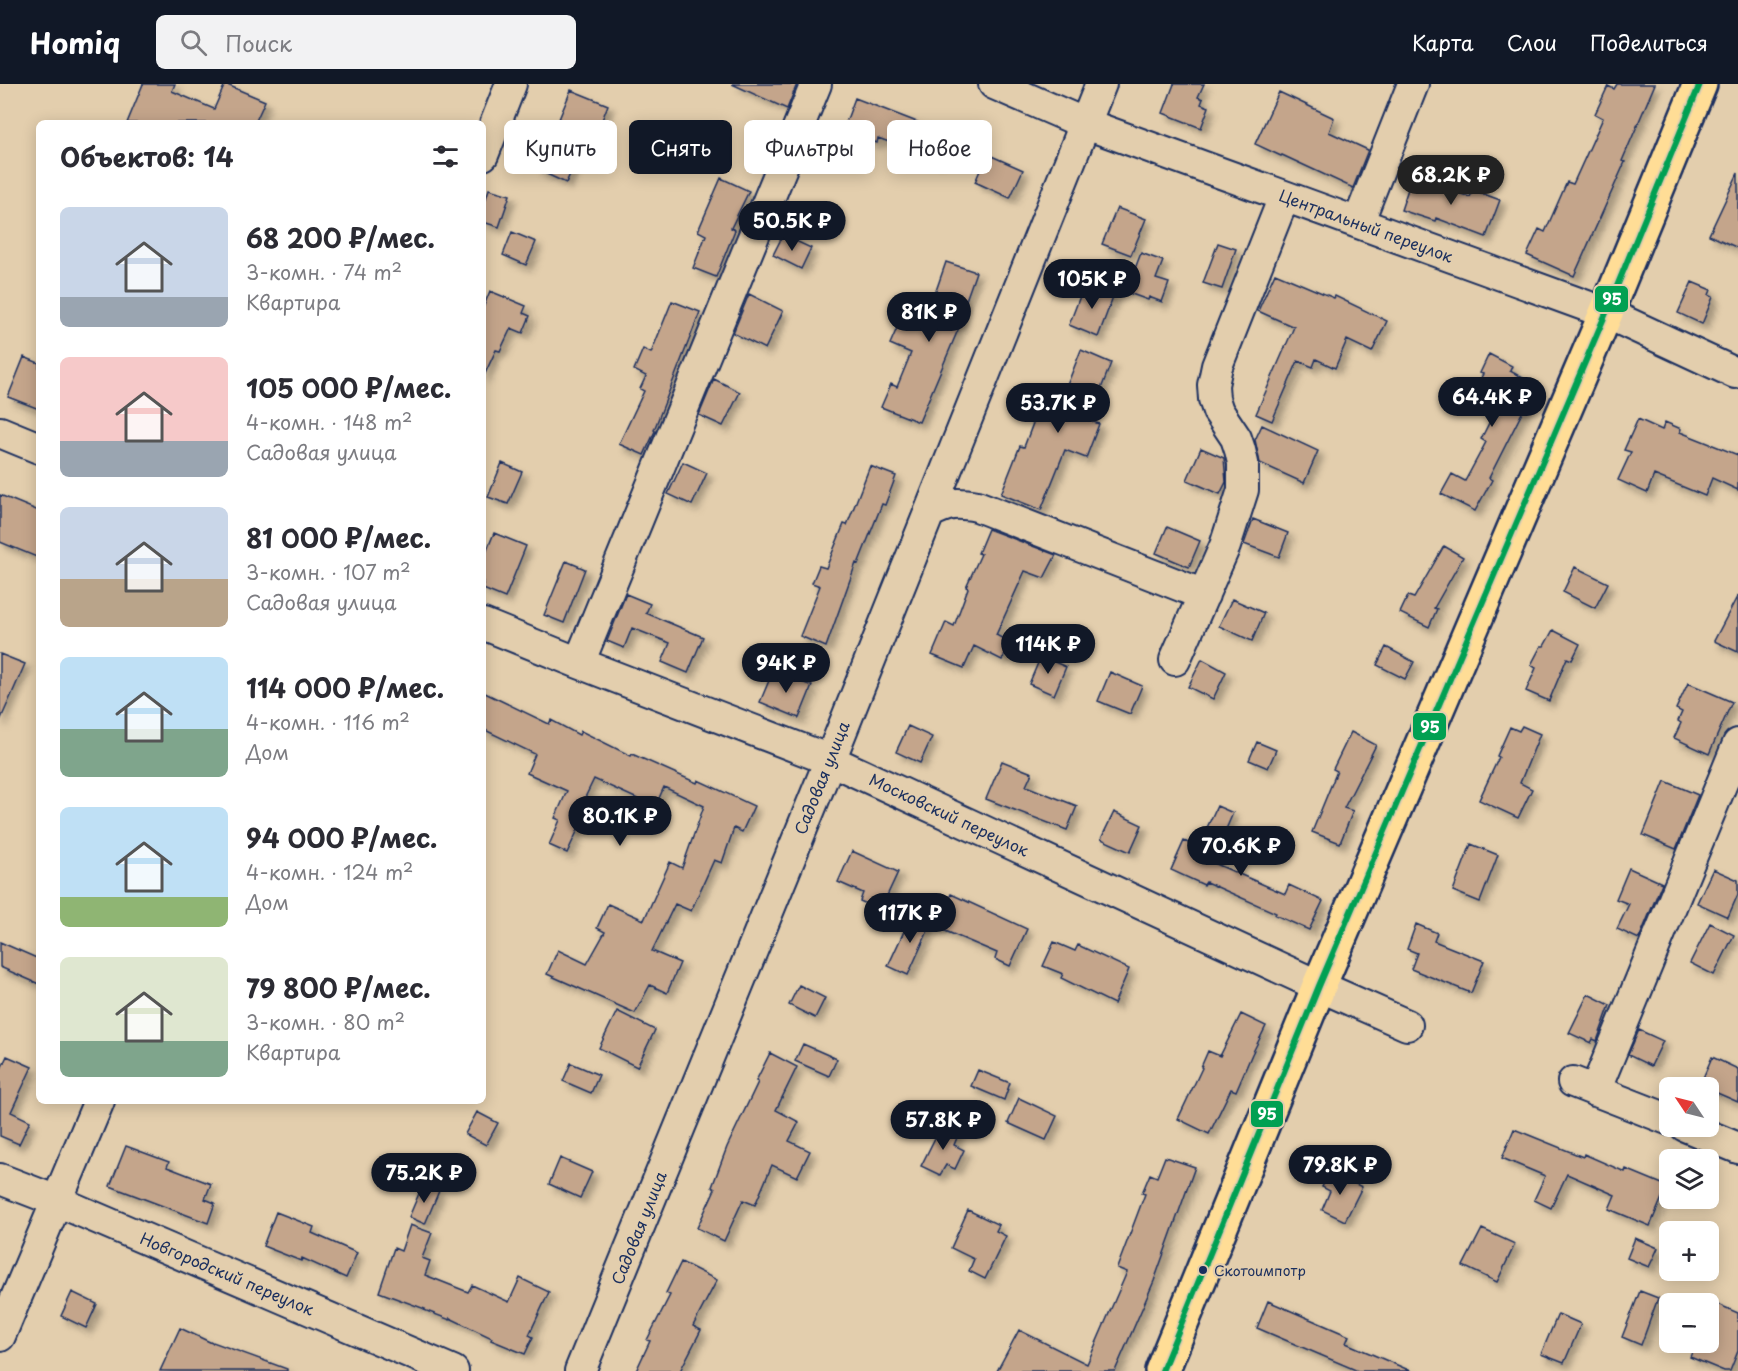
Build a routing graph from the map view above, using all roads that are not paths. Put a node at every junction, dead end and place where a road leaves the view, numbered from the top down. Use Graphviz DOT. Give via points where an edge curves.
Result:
graph roads {
  1 [pos="511,84"];
  2 [pos="816,84"];
  3 [pos="993,84"];
  4 [pos="1101,84"];
  5 [pos="1413,84"];
  6 [pos="1700,84"];
  7 [pos="1086,124"];
  8 [pos="486,147"];
  9 [pos="1284,197"];
  10 [pos="1358,223"];
  11 [pos="1606,313"];
  12 [pos="1735,373"];
  13 [pos="0,432"];
  14 [pos="36,447"];
  15 [pos="929,513"];
  16 [pos="1204,595"];
  17 [pos="486,625"];
  18 [pos="1175,660"];
  19 [pos="579,663"];
  20 [pos="1738,744"];
  21 [pos="830,760"];
  22 [pos="1319,986"];
  23 [pos="1407,1025"];
  24 [pos="98,1104"];
  25 [pos="1659,1116"];
  26 [pos="1712,1137"];
  27 [pos="1738,1148"];
  28 [pos="0,1179"];
  29 [pos="57,1201"];
  30 [pos="0,1336"];
  31 [pos="453,1371"];
  32 [pos="580,1371"];
  33 [pos="1162,1371"];
  1 -- 8 [label="street"];
  2 -- 19 [label="street"];
  3 -- 7 [label="street, Центральный переулок"];
  4 -- 7 [label="street, Садовая улица"];
  5 -- 10 [label="street"];
  6 -- 11 [label="main road"];
  7 -- 9 [label="street, Центральный переулок"];
  7 -- 15 [label="street, Садовая улица"];
  9 -- 10 [label="street, Центральный переулок"];
  9 -- 16 [label="street" via="1213,385 1218,411 1240,450 1244,490"];
  10 -- 11 [label="street, Центральный переулок"];
  11 -- 12 [label="street, Центральный переулок"];
  11 -- 22 [label="main road"];
  13 -- 14 [label="street"];
  15 -- 16 [label="street" via="945,504 977,506"];
  15 -- 21 [label="street, Садовая улица"];
  16 -- 18 [label="street"];
  17 -- 19 [label="street, Московский переулок"];
  19 -- 21 [label="street, Московский переулок"];
  20 -- 25 [label="street" via="1584,1086"];
  21 -- 22 [label="street, Московский переулок"];
  21 -- 32 [label="street, Садовая улица"];
  22 -- 23 [label="street, Московский переулок"];
  22 -- 33 [label="main road"];
  24 -- 29 [label="street"];
  26 -- 27 [label="street"];
  28 -- 29 [label="street, Новгородский переулок"];
  29 -- 30 [label="street"];
  29 -- 31 [label="street, Новгородский переулок"];
}
